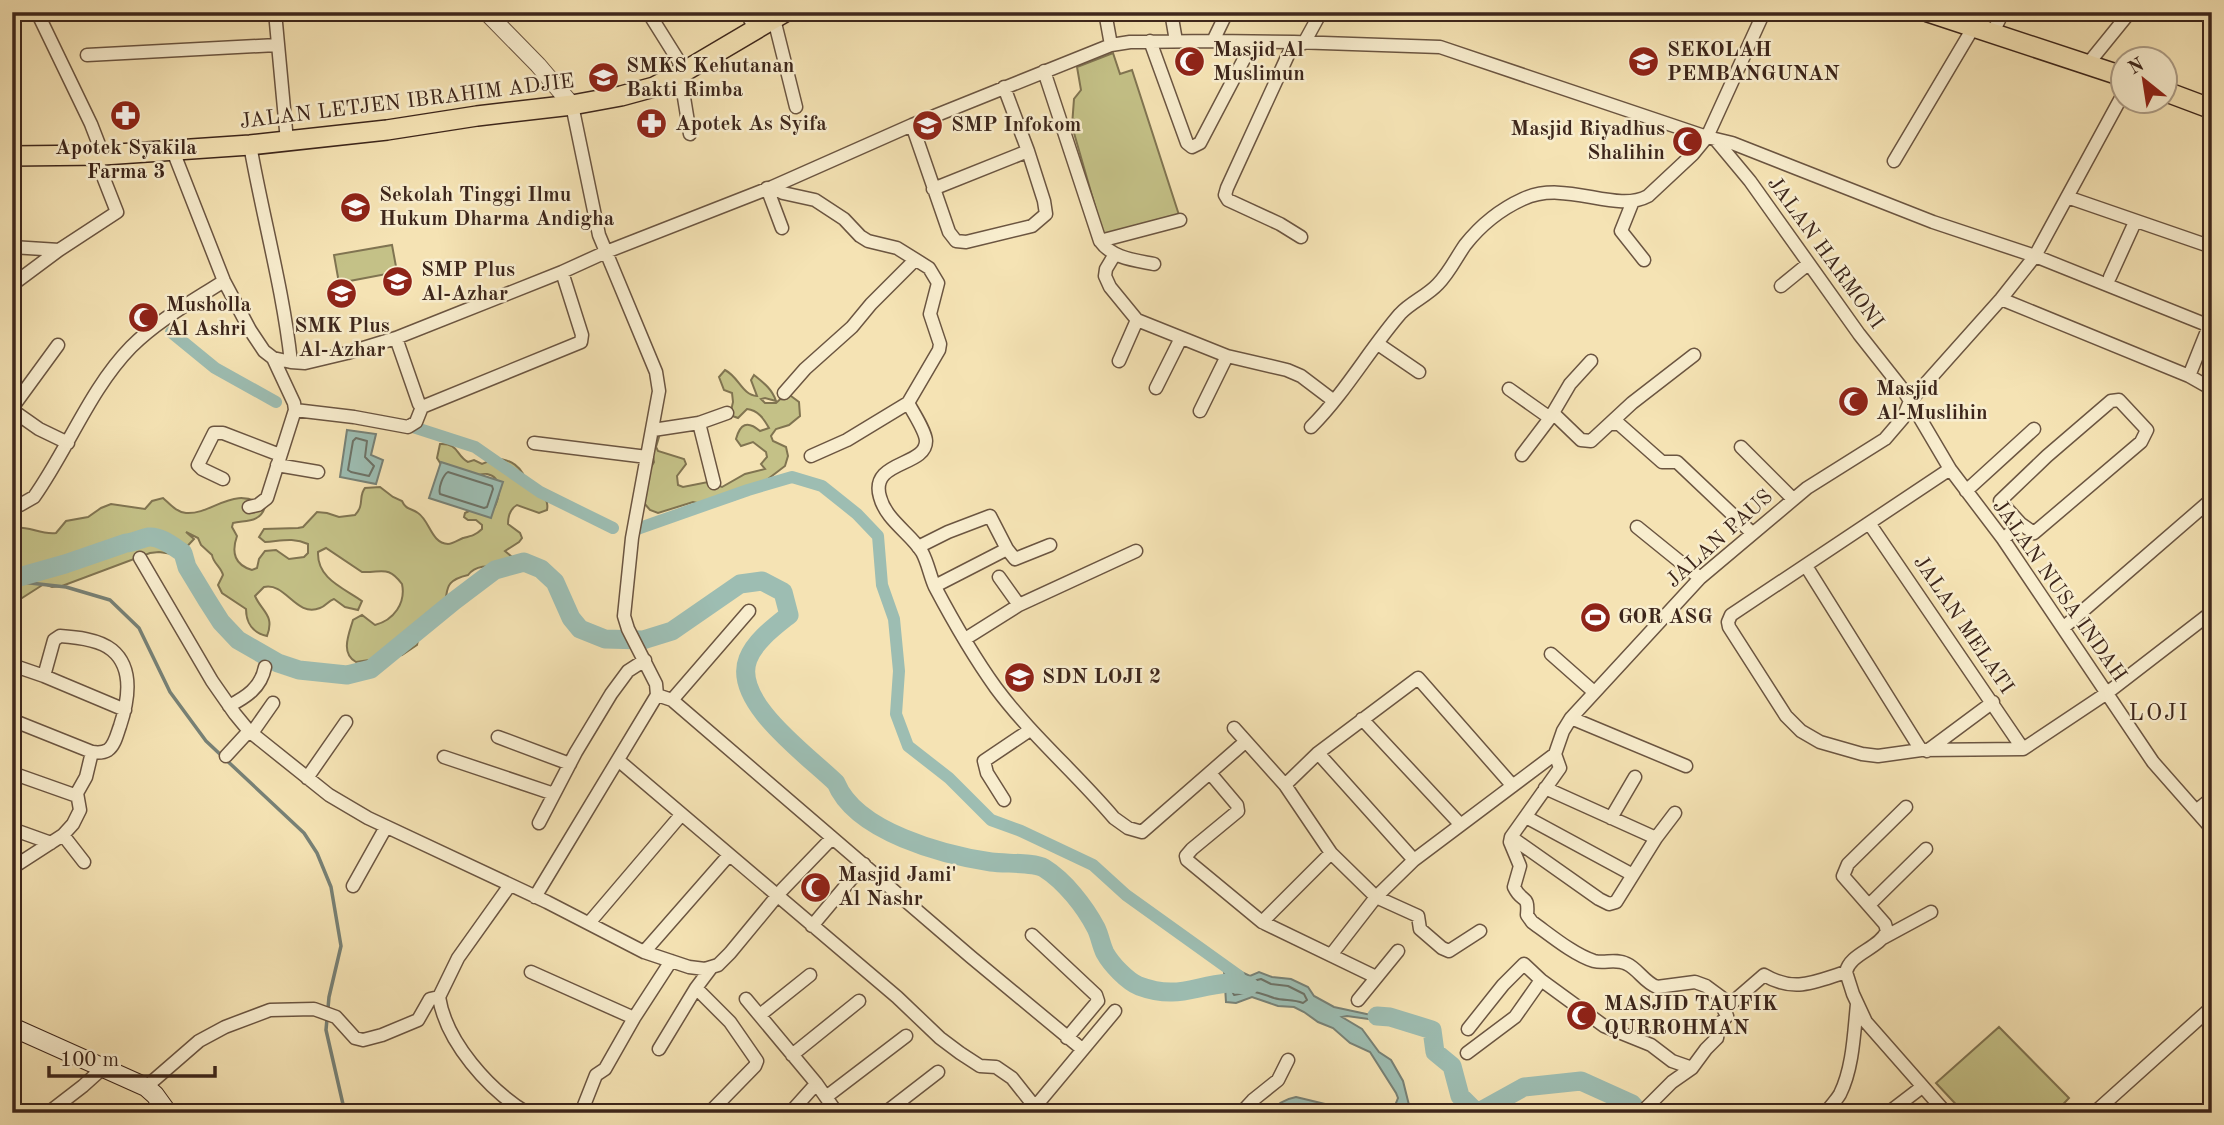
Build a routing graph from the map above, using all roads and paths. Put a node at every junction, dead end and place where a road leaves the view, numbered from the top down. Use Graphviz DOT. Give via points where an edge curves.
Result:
graph roads {
  1 [pos="37,12"];
  2 [pos="275,12"];
  3 [pos="486,12"];
  4 [pos="648,12"];
  5 [pos="746,12"];
  6 [pos="1105,12"];
  7 [pos="1171,12"];
  8 [pos="1227,12"];
  9 [pos="1321,12"];
  10 [pos="1765,12"];
  11 [pos="1928,12"];
  12 [pos="2003,12"];
  13 [pos="2130,12"];
  14 [pos="780,16"];
  15 [pos="1973,28"];
  16 [pos="757,30"];
  17 [pos="1992,34"];
  18 [pos="1150,41"];
  19 [pos="1176,41"];
  20 [pos="1213,41"];
  21 [pos="1254,42"];
  22 [pos="1299,42"];
  23 [pos="277,45"];
  24 [pos="1111,45"];
  25 [pos="87,55"];
  26 [pos="2087,65"];
  27 [pos="1044,71"];
  28 [pos="2108,71"];
  29 [pos="683,72"];
  30 [pos="1004,87"];
  31 [pos="2178,96"];
  32 [pos="572,105"];
  33 [pos="796,107"];
  34 [pos="2212,109"];
  35 [pos="2112,116"];
  36 [pos="912,125"];
  37 [pos="690,134"];
  38 [pos="1711,138"];
  39 [pos="287,141"];
  40 [pos="250,145"];
  41 [pos="1028,151"];
  42 [pos="173,152"];
  43 [pos="99,155"];
  44 [pos="12,156"];
  45 [pos="1894,161"];
  46 [pos="770,187"];
  47 [pos="933,188"];
  48 [pos="2067,197"];
  49 [pos="1633,201"];
  50 [pos="1180,220"];
  51 [pos="2134,222"];
  52 [pos="782,229"];
  53 [pos="1301,237"];
  54 [pos="1100,241"];
  55 [pos="12,247"];
  56 [pos="2212,247"];
  57 [pos="59,250"];
  58 [pos="606,252"];
  59 [pos="1115,254"];
  60 [pos="2035,256"];
  61 [pos="915,260"];
  62 [pos="1644,260"];
  63 [pos="1154,264"];
  64 [pos="1808,264"];
  65 [pos="562,272"];
  66 [pos="2110,277"];
  67 [pos="224,281"];
  68 [pos="12,285"];
  69 [pos="1781,286"];
  70 [pos="2001,299"];
  71 [pos="1137,320"];
  72 [pos="2211,326"];
  73 [pos="396,338"];
  74 [pos="1181,338"];
  75 [pos="1378,344"];
  76 [pos="58,345"];
  77 [pos="1694,355"];
  78 [pos="1227,356"];
  79 [pos="273,358"];
  80 [pos="1119,361"];
  81 [pos="1591,361"];
  82 [pos="291,362"];
  83 [pos="1419,372"];
  84 [pos="2189,376"];
  85 [pos="1156,388"];
  86 [pos="1509,389"];
  87 [pos="2212,389"];
  88 [pos="784,393"];
  89 [pos="1907,396"];
  90 [pos="1334,401"];
  91 [pos="908,403"];
  92 [pos="422,407"];
  93 [pos="12,409"];
  94 [pos="295,410"];
  95 [pos="1200,411"];
  96 [pos="727,413"];
  97 [pos="1552,416"];
  98 [pos="699,423"];
  99 [pos="1611,424"];
  100 [pos="1311,426"];
  101 [pos="2034,429"];
  102 [pos="653,430"];
  103 [pos="68,443"];
  104 [pos="534,443"];
  105 [pos="1741,447"];
  106 [pos="1522,455"];
  107 [pos="811,456"];
  108 [pos="647,457"];
  109 [pos="279,460"];
  110 [pos="1950,469"];
  111 [pos="318,472"];
  112 [pos="223,479"];
  113 [pos="714,482"];
  114 [pos="1966,491"];
  115 [pos="1793,499"];
  116 [pos="2212,499"];
  117 [pos="12,505"];
  118 [pos="249,506"];
  119 [pos="1869,523"];
  120 [pos="2021,524"];
  121 [pos="1637,527"];
  122 [pos="1752,533"];
  123 [pos="2003,539"];
  124 [pos="1050,545"];
  125 [pos="918,547"];
  126 [pos="1007,549"];
  127 [pos="1136,551"];
  128 [pos="140,558"];
  129 [pos="1805,566"];
  130 [pos="999,577"];
  131 [pos="1700,578"];
  132 [pos="935,586"];
  133 [pos="1019,605"];
  134 [pos="749,611"];
  135 [pos="2212,612"];
  136 [pos="2063,628"];
  137 [pos="965,639"];
  138 [pos="1550,654"];
  139 [pos="643,657"];
  140 [pos="12,666"];
  141 [pos="265,667"];
  142 [pos="44,676"];
  143 [pos="1594,692"];
  144 [pos="2107,693"];
  145 [pos="657,695"];
  146 [pos="671,700"];
  147 [pos="1993,702"];
  148 [pos="273,703"];
  149 [pos="229,706"];
  150 [pos="125,710"];
  151 [pos="1571,718"];
  152 [pos="1362,719"];
  153 [pos="12,720"];
  154 [pos="346,722"];
  155 [pos="1234,728"];
  156 [pos="1030,730"];
  157 [pos="250,732"];
  158 [pos="498,737"];
  159 [pos="1245,743"];
  160 [pos="2023,749"];
  161 [pos="1924,751"];
  162 [pos="92,752"];
  163 [pos="1318,752"];
  164 [pos="1555,754"];
  165 [pos="226,756"];
  166 [pos="444,757"];
  167 [pos="618,760"];
  168 [pos="570,764"];
  169 [pos="1686,766"];
  170 [pos="12,773"];
  171 [pos="1210,773"];
  172 [pos="1635,777"];
  173 [pos="307,778"];
  174 [pos="1285,785"];
  175 [pos="1512,785"];
  176 [pos="1545,788"];
  177 [pos="554,794"];
  178 [pos="77,796"];
  179 [pos="2212,798"];
  180 [pos="1004,800"];
  181 [pos="1906,807"];
  182 [pos="2196,811"];
  183 [pos="1675,813"];
  184 [pos="681,815"];
  185 [pos="1526,817"];
  186 [pos="1611,818"];
  187 [pos="538,823"];
  188 [pos="1460,824"];
  189 [pos="386,827"];
  190 [pos="12,829"];
  191 [pos="2212,829"];
  192 [pos="63,835"];
  193 [pos="1511,837"];
  194 [pos="832,838"];
  195 [pos="1656,838"];
  196 [pos="51,843"];
  197 [pos="1926,849"];
  198 [pos="1331,853"];
  199 [pos="729,855"];
  200 [pos="1414,860"];
  201 [pos="84,862"];
  202 [pos="864,864"];
  203 [pos="12,868"];
  204 [pos="1633,875"];
  205 [pos="353,886"];
  206 [pos="510,886"];
  207 [pos="779,895"];
  208 [pos="535,897"];
  209 [pos="1376,897"];
  210 [pos="1869,905"];
  211 [pos="1931,912"];
  212 [pos="1262,922"];
  213 [pos="589,923"];
  214 [pos="812,926"];
  215 [pos="1480,931"];
  216 [pos="1032,934"];
  217 [pos="1883,939"];
  218 [pos="1398,951"];
  219 [pos="644,952"];
  220 [pos="1331,955"];
  221 [pos="671,961"];
  222 [pos="711,968"];
  223 [pos="531,972"];
  224 [pos="1846,972"];
  225 [pos="810,975"];
  226 [pos="1376,977"];
  227 [pos="1541,980"];
  228 [pos="696,988"];
  229 [pos="439,997"];
  230 [pos="746,999"];
  231 [pos="1358,1000"];
  232 [pos="1724,1000"];
  233 [pos="859,1001"];
  234 [pos="1857,1004"];
  235 [pos="2212,1007"];
  236 [pos="1115,1011"];
  237 [pos="760,1015"];
  238 [pos="634,1018"];
  239 [pos="12,1027"];
  240 [pos="1468,1029"];
  241 [pos="906,1036"];
  242 [pos="1067,1038"];
  243 [pos="659,1049"];
  244 [pos="1082,1049"];
  245 [pos="1467,1053"];
  246 [pos="792,1055"];
  247 [pos="1288,1060"];
  248 [pos="103,1068"];
  249 [pos="1692,1068"];
  250 [pos="938,1072"];
  251 [pos="816,1084"];
  252 [pos="146,1087"];
  253 [pos="1922,1087"];
  254 [pos="827,1097"];
  255 [pos="714,1108"];
  256 [pos="1644,1109"];
  257 [pos="1036,1110"];
  258 [pos="48,1113"];
  259 [pos="168,1113"];
  260 [pos="527,1113"];
  261 [pos="581,1113"];
  262 [pos="790,1113"];
  263 [pos="837,1113"];
  264 [pos="885,1113"];
  265 [pos="1241,1113"];
  266 [pos="1826,1113"];
  267 [pos="1888,1113"];
  268 [pos="1946,1113"];
  269 [pos="2094,1113"];
  1 -- 43 [label="street" via="91,124"];
  2 -- 23 [label="street"];
  3 -- 32 [label="street"];
  4 -- 29 [label="street"];
  5 -- 16 [label="street"];
  6 -- 24 [label="street"];
  7 -- 19 [label="street"];
  8 -- 20 [label="street"];
  9 -- 22 [label="street"];
  10 -- 38 [label="street"];
  11 -- 15 [label="main road"];
  12 -- 17 [label="street"];
  13 -- 26 [label="street"];
  14 -- 16 [label="main road, JALAN LETJEN IBRAHIM ADJIE"];
  14 -- 33 [label="street"];
  15 -- 17 [label="main road"];
  15 -- 45 [label="street"];
  16 -- 29 [label="main road, JALAN LETJEN IBRAHIM ADJIE"];
  17 -- 26 [label="main road"];
  18 -- 19 [label="street"];
  18 -- 21 [label="street" via="1192,147 1200,143"];
  18 -- 24 [label="street"];
  19 -- 20 [label="street"];
  20 -- 21 [label="street"];
  21 -- 22 [label="street"];
  22 -- 38 [label="street" via="1452,49"];
  22 -- 53 [label="street" via="1225,195"];
  23 -- 25 [label="street"];
  23 -- 39 [label="street"];
  24 -- 27 [label="street"];
  26 -- 28 [label="main road"];
  27 -- 30 [label="street"];
  27 -- 54 [label="street"];
  29 -- 32 [label="main road, JALAN LETJEN IBRAHIM ADJIE" via="643,90"];
  29 -- 37 [label="street"];
  30 -- 36 [label="street"];
  30 -- 41 [label="street"];
  31 -- 34 [label="main road"];
  32 -- 39 [label="main road, JALAN LETJEN IBRAHIM ADJIE"];
  32 -- 58 [label="street"];
  35 -- 48 [label="street, JALAN PAUS"];
  36 -- 46 [label="street"];
  36 -- 47 [label="street"];
  38 -- 49 [label="street" via="1648,196"];
  38 -- 60 [label="street"];
  38 -- 64 [label="street, JALAN HARMONI" via="1750,181"];
  39 -- 40 [label="main road, JALAN LETJEN IBRAHIM ADJIE"];
  40 -- 42 [label="main road, JALAN LETJEN IBRAHIM ADJIE"];
  40 -- 82 [label="street" via="282,294"];
  41 -- 47 [label="street"];
  41 -- 47 [label="street" via="1046,209 1032,226 956,242"];
  42 -- 43 [label="main road, JALAN LETJEN IBRAHIM ADJIE"];
  42 -- 67 [label="street"];
  43 -- 44 [label="main road, JALAN LETJEN IBRAHIM ADJIE"];
  43 -- 57 [label="street" via="117,212"];
  46 -- 52 [label="street"];
  46 -- 58 [label="street"];
  46 -- 61 [label="street" via="815,200 868,241 897,248"];
  48 -- 51 [label="street"];
  48 -- 60 [label="street, JALAN PAUS"];
  49 -- 62 [label="street" via="1620,231"];
  49 -- 75 [label="street" via="1560,191 1532,194 1516,202 1481,228 1438,284 1401,313"];
  50 -- 54 [label="street"];
  51 -- 56 [label="street"];
  51 -- 66 [label="street"];
  54 -- 59 [label="street"];
  55 -- 57 [label="street"];
  57 -- 68 [label="street"];
  58 -- 65 [label="street"];
  58 -- 102 [label="street" via="656,372 659,391"];
  59 -- 63 [label="street"];
  59 -- 71 [label="street" via="1105,276"];
  60 -- 70 [label="street, JALAN PAUS"];
  60 -- 72 [label="street"];
  61 -- 88 [label="street"];
  61 -- 91 [label="street" via="938,280 930,314 940,344"];
  64 -- 69 [label="street"];
  64 -- 89 [label="street, JALAN HARMONI"];
  65 -- 73 [label="street"];
  65 -- 92 [label="street" via="581,342"];
  67 -- 79 [label="street" via="250,330"];
  67 -- 103 [label="street" via="132,346"];
  70 -- 84 [label="street"];
  70 -- 89 [label="street, JALAN PAUS"];
  71 -- 74 [label="street"];
  71 -- 80 [label="street"];
  72 -- 84 [label="street"];
  73 -- 82 [label="street" via="320,360"];
  73 -- 92 [label="street"];
  74 -- 78 [label="street"];
  74 -- 85 [label="street"];
  75 -- 83 [label="street"];
  75 -- 90 [label="street"];
  76 -- 93 [label="street"];
  77 -- 99 [label="street"];
  78 -- 90 [label="street" via="1287,370"];
  78 -- 95 [label="street"];
  79 -- 82 [label="street"];
  79 -- 94 [label="street"];
  81 -- 97 [label="street" via="1570,384"];
  84 -- 87 [label="street"];
  86 -- 97 [label="street"];
  89 -- 110 [label="street, JALAN NUSA INDAH"];
  89 -- 115 [label="street, JALAN PAUS" via="1903,418 1885,439"];
  90 -- 100 [label="street"];
  91 -- 107 [label="street"];
  91 -- 125 [label="street" via="926,439 925,447 884,475 878,489 883,505"];
  92 -- 94 [label="street" via="416,422 408,427"];
  93 -- 103 [label="street"];
  94 -- 109 [label="street"];
  96 -- 98 [label="street"];
  97 -- 99 [label="street" via="1585,442"];
  97 -- 106 [label="street"];
  98 -- 102 [label="street"];
  98 -- 113 [label="street"];
  99 -- 122 [label="street" via="1619,424 1662,462 1678,462"];
  101 -- 114 [label="street"];
  102 -- 108 [label="street"];
  103 -- 117 [label="street" via="34,497"];
  104 -- 108 [label="street"];
  105 -- 115 [label="street"];
  108 -- 139 [label="street" via="624,616"];
  109 -- 111 [label="street"];
  109 -- 112 [label="street" via="215,433 198,465"];
  109 -- 118 [label="street" via="267,498"];
  110 -- 114 [label="street, JALAN NUSA INDAH"];
  110 -- 119 [label="street"];
  114 -- 123 [label="street, JALAN NUSA INDAH"];
  115 -- 122 [label="street, JALAN PAUS"];
  116 -- 136 [label="street"];
  119 -- 129 [label="street"];
  119 -- 147 [label="street, JALAN MELATI"];
  120 -- 120 [label="street" via="2034,533 2141,442 2147,430 2119,400 2111,401 2000,501"];
  120 -- 123 [label="street"];
  121 -- 131 [label="street"];
  122 -- 131 [label="street, JALAN PAUS"];
  123 -- 136 [label="street, JALAN NUSA INDAH"];
  124 -- 126 [label="street" via="1015,559"];
  125 -- 126 [label="street" via="990,516"];
  125 -- 132 [label="street"];
  126 -- 132 [label="street"];
  127 -- 133 [label="street"];
  128 -- 149 [label="street"];
  129 -- 161 [label="street"];
  129 -- 161 [label="street" via="1731,615 1728,622 1786,716 1820,742 1862,754"];
  130 -- 133 [label="street"];
  131 -- 143 [label="street, JALAN PAUS"];
  132 -- 137 [label="street"];
  133 -- 137 [label="street"];
  134 -- 146 [label="street"];
  135 -- 144 [label="street"];
  136 -- 144 [label="street, JALAN NUSA INDAH"];
  137 -- 156 [label="street"];
  138 -- 143 [label="street"];
  139 -- 145 [label="street"];
  139 -- 168 [label="street" via="615,687"];
  140 -- 142 [label="street"];
  141 -- 149 [label="street" via="251,693"];
  142 -- 150 [label="street"];
  142 -- 150 [label="street" via="56,638 103,644 124,668"];
  143 -- 151 [label="street, JALAN PAUS"];
  144 -- 160 [label="street"];
  144 -- 182 [label="street, JALAN NUSA INDAH" via="2153,762"];
  145 -- 146 [label="street"];
  145 -- 167 [label="street"];
  146 -- 194 [label="street"];
  147 -- 160 [label="street, JALAN MELATI"];
  147 -- 161 [label="street"];
  148 -- 157 [label="street"];
  149 -- 157 [label="street"];
  150 -- 162 [label="street" via="111,747"];
  151 -- 164 [label="street, JALAN PAUS"];
  151 -- 169 [label="street"];
  152 -- 163 [label="street"];
  152 -- 175 [label="street" via="1415,678 1420,679"];
  152 -- 188 [label="street"];
  153 -- 162 [label="street"];
  154 -- 173 [label="street"];
  155 -- 159 [label="street"];
  156 -- 171 [label="street" via="1114,818 1142,832"];
  156 -- 180 [label="street" via="984,761"];
  157 -- 165 [label="street"];
  157 -- 173 [label="street"];
  158 -- 168 [label="street"];
  159 -- 171 [label="street"];
  159 -- 174 [label="street"];
  160 -- 161 [label="street"];
  162 -- 178 [label="street"];
  163 -- 174 [label="street"];
  163 -- 200 [label="street"];
  164 -- 175 [label="street"];
  164 -- 176 [label="street, JALAN PAUS" via="1558,775"];
  166 -- 177 [label="street"];
  167 -- 184 [label="street"];
  167 -- 208 [label="street"];
  168 -- 177 [label="street"];
  170 -- 178 [label="street"];
  171 -- 212 [label="street" via="1238,811 1192,849 1186,860"];
  172 -- 186 [label="street"];
  173 -- 189 [label="street" via="329,796"];
  174 -- 198 [label="street"];
  175 -- 188 [label="street"];
  176 -- 185 [label="street"];
  176 -- 186 [label="street"];
  177 -- 187 [label="street"];
  178 -- 192 [label="street" via="78,816"];
  179 -- 182 [label="street"];
  181 -- 210 [label="street" via="1848,864 1843,876"];
  182 -- 191 [label="street, JALAN NUSA INDAH"];
  183 -- 195 [label="street"];
  184 -- 199 [label="street"];
  184 -- 213 [label="street"];
  185 -- 193 [label="street"];
  185 -- 204 [label="street"];
  186 -- 195 [label="street"];
  188 -- 200 [label="street"];
  189 -- 205 [label="street"];
  189 -- 206 [label="street"];
  190 -- 196 [label="street"];
  192 -- 196 [label="street"];
  192 -- 201 [label="street"];
  193 -- 204 [label="street" via="1609,904 1616,902"];
  193 -- 232 [label="street" via="1520,866 1514,887 1529,904 1527,915 1532,922 1579,954 1596,961 1623,962 1651,985 1695,982"];
  194 -- 202 [label="street"];
  194 -- 207 [label="street"];
  195 -- 204 [label="street"];
  196 -- 203 [label="street"];
  197 -- 210 [label="street"];
  198 -- 209 [label="street"];
  198 -- 212 [label="street"];
  199 -- 207 [label="street"];
  199 -- 219 [label="street"];
  200 -- 209 [label="street"];
  202 -- 214 [label="street"];
  202 -- 242 [label="street"];
  206 -- 208 [label="street"];
  206 -- 229 [label="street" via="458,958"];
  207 -- 214 [label="street"];
  207 -- 222 [label="street" via="724,960"];
  208 -- 213 [label="street"];
  209 -- 215 [label="street" via="1418,916 1420,929 1449,951"];
  209 -- 220 [label="street"];
  210 -- 217 [label="street" via="1885,925"];
  211 -- 217 [label="street"];
  212 -- 220 [label="street"];
  213 -- 219 [label="street"];
  214 -- 257 [label="street" via="940,1038 980,1066 996,1067 1012,1078"];
  216 -- 242 [label="street" via="1098,1000"];
  217 -- 224 [label="street" via="1851,962"];
  218 -- 226 [label="street"];
  219 -- 221 [label="street"];
  220 -- 226 [label="street"];
  221 -- 222 [label="street"];
  221 -- 238 [label="street"];
  222 -- 228 [label="street"];
  223 -- 238 [label="street"];
  224 -- 232 [label="street" via="1799,986 1763,975 1734,1001"];
  224 -- 234 [label="street"];
  225 -- 237 [label="street"];
  226 -- 231 [label="street"];
  227 -- 240 [label="street" via="1524,964"];
  227 -- 245 [label="street" via="1515,1017"];
  227 -- 249 [label="street" via="1604,1026"];
  228 -- 243 [label="street"];
  228 -- 255 [label="street" via="730,1022 757,1061"];
  229 -- 252 [label="street" via="430,999 418,1020 368,1039 355,1038 340,1020 309,1008 260,1012 199,1041"];
  229 -- 260 [label="street" via="455,1040 484,1077"];
  230 -- 237 [label="street"];
  232 -- 249 [label="street" via="1727,1016 1719,1025 1717,1038"];
  233 -- 246 [label="street"];
  234 -- 253 [label="street" via="1866,1022"];
  234 -- 266 [label="street" via="1843,1084"];
  235 -- 269 [label="street"];
  236 -- 244 [label="street"];
  237 -- 246 [label="street"];
  238 -- 261 [label="street" via="605,1069 596,1075"];
  239 -- 248 [label="main road"];
  241 -- 254 [label="street"];
  242 -- 244 [label="street"];
  244 -- 257 [label="street"];
  246 -- 251 [label="street"];
  247 -- 265 [label="street" via="1279,1080"];
  248 -- 252 [label="main road"];
  248 -- 258 [label="street"];
  249 -- 256 [label="street"];
  250 -- 264 [label="street"];
  251 -- 254 [label="street"];
  251 -- 262 [label="street"];
  252 -- 259 [label="main road"];
  253 -- 267 [label="street"];
  253 -- 268 [label="street"];
  254 -- 263 [label="street"];
}
